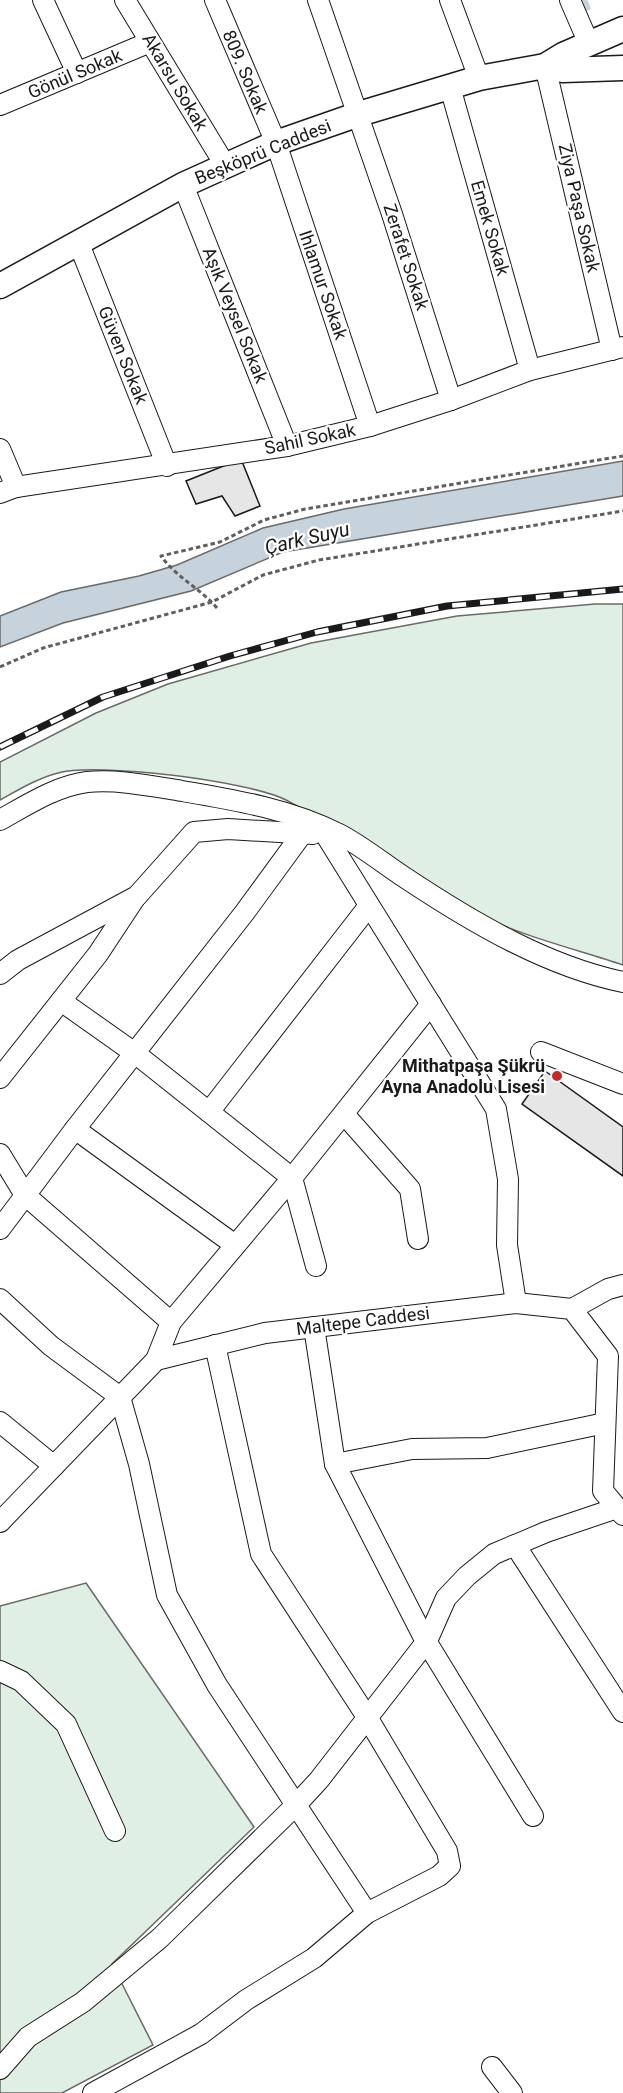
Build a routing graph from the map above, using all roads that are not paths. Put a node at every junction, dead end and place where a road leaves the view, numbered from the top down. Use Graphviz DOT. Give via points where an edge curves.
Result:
graph roads {
  1 [pos="42,0"];
  2 [pos="125,0"];
  3 [pos="215,0"];
  4 [pos="318,0"];
  5 [pos="450,0"];
  6 [pos="570,0"];
  7 [pos="623,29"];
  8 [pos="150,42"];
  9 [pos="590,44"];
  10 [pos="623,63"];
  11 [pos="545,66"];
  12 [pos="623,68"];
  13 [pos="76,73"];
  14 [pos="479,78"];
  15 [pos="450,87"];
  16 [pos="0,105"];
  17 [pos="359,114"];
  18 [pos="276,143"];
  19 [pos="225,165"];
  20 [pos="183,185"];
  21 [pos="79,244"];
  22 [pos="0,286"];
  23 [pos="617,349"];
  24 [pos="530,370"];
  25 [pos="451,400"];
  26 [pos="370,426"];
  27 [pos="287,446"];
  28 [pos="0,448"];
  29 [pos="168,466"];
  30 [pos="8,490"];
  31 [pos="0,820"];
  32 [pos="302,834"];
  33 [pos="332,834"];
  34 [pos="137,896"];
  35 [pos="368,906"];
  36 [pos="0,974"];
  37 [pos="623,982"];
  38 [pos="61,1001"];
  39 [pos="431,1004"];
  40 [pos="541,1052"];
  41 [pos="136,1054"];
  42 [pos="0,1078"];
  43 [pos="623,1084"];
  44 [pos="209,1112"];
  45 [pos="344,1114"];
  46 [pos="75,1129"];
  47 [pos="0,1154"];
  48 [pos="292,1178"];
  49 [pos="26,1196"];
  50 [pos="0,1229"];
  51 [pos="418,1239"];
  52 [pos="236,1245"];
  53 [pos="316,1266"];
  54 [pos="623,1285"];
  55 [pos="0,1299"];
  56 [pos="516,1303"];
  57 [pos="572,1309"];
  58 [pos="171,1322"];
  59 [pos="314,1327"];
  60 [pos="215,1345"];
  61 [pos="156,1360"];
  62 [pos="120,1397"];
  63 [pos="0,1422"];
  64 [pos="605,1423"];
  65 [pos="335,1464"];
  66 [pos="54,1466"];
  67 [pos="620,1511"];
  68 [pos="0,1522"];
  69 [pos="515,1545"];
  70 [pos="427,1641"];
  71 [pos="0,1671"];
  72 [pos="623,1712"];
  73 [pos="367,1717"];
  74 [pos="295,1806"];
  75 [pos="533,1816"];
  76 [pos="115,1831"];
  77 [pos="367,1913"];
  78 [pos="492,2067"];
  79 [pos="0,2069"];
  80 [pos="93,2093"];
  81 [pos="512,2093"];
  1 -- 13 [label="street"];
  2 -- 8 [label="street, Akarsu Sokak"];
  3 -- 18 [label="street, 809. Sokak"];
  4 -- 17 [label="street, Zerafet Sokak"];
  5 -- 14 [label="street"];
  6 -- 9 [label="street"];
  7 -- 9 [label="main road"];
  7 -- 10 [label="main road" via="617,42"];
  8 -- 13 [label="street, Gönül Sokak"];
  8 -- 19 [label="street, Akarsu Sokak"];
  9 -- 11 [label="main road"];
  11 -- 12 [label="main road" via="563,70"];
  11 -- 14 [label="main road, Beşköprü Caddesi"];
  11 -- 23 [label="street, Ziya Paşa Sokak"];
  13 -- 16 [label="street, Gönül Sokak"];
  14 -- 15 [label="main road, Beşköprü Caddesi"];
  15 -- 17 [label="main road, Beşköprü Caddesi"];
  15 -- 24 [label="street, Emek Sokak"];
  17 -- 18 [label="main road, Beşköprü Caddesi"];
  17 -- 25 [label="street, Zerafet Sokak"];
  18 -- 19 [label="main road, Beşköprü Caddesi"];
  18 -- 26 [label="street, Ihlamur Sokak"];
  19 -- 20 [label="main road, Beşköprü Caddesi"];
  20 -- 21 [label="main road, Beşköprü Caddesi"];
  20 -- 27 [label="street, Aşık Veysel Sokak"];
  21 -- 22 [label="main road, Beşköprü Caddesi"];
  21 -- 29 [label="street, Güven Sokak"];
  23 -- 24 [label="street, Sahil Sokak"];
  24 -- 25 [label="street, Sahil Sokak"];
  25 -- 26 [label="street, Sahil Sokak"];
  26 -- 27 [label="street, Sahil Sokak"];
  27 -- 29 [label="street, Sahil Sokak"];
  28 -- 30 [label="street"];
  29 -- 30 [label="street, Sahil Sokak"];
  31 -- 33 [label="street" via="44,795 86,782 134,784 294,814"];
  32 -- 33 [label="street"];
  32 -- 34 [label="street" via="228,829 194,832"];
  32 -- 41 [label="street"];
  33 -- 35 [label="street"];
  33 -- 37 [label="street" via="459,913 521,945 598,977"];
  34 -- 36 [label="street" via="18,960"];
  34 -- 38 [label="street"];
  35 -- 39 [label="street"];
  35 -- 44 [label="street"];
  38 -- 41 [label="street"];
  38 -- 42 [label="street"];
  39 -- 45 [label="street"];
  39 -- 56 [label="street" via="496,1109 508,1179 507,1245"];
  40 -- 43 [label="street"];
  41 -- 44 [label="street"];
  41 -- 46 [label="street"];
  44 -- 48 [label="street"];
  45 -- 48 [label="street"];
  45 -- 51 [label="street" via="410,1189"];
  46 -- 49 [label="street"];
  46 -- 52 [label="street"];
  47 -- 49 [label="street"];
  48 -- 52 [label="street"];
  48 -- 53 [label="street"];
  49 -- 50 [label="street"];
  49 -- 58 [label="street"];
  52 -- 58 [label="street"];
  54 -- 57 [label="street"];
  55 -- 62 [label="street" via="51,1346"];
  56 -- 57 [label="street, Maltepe Caddesi"];
  56 -- 59 [label="street, Maltepe Caddesi"];
  57 -- 64 [label="street" via="608,1356"];
  58 -- 61 [label="street"];
  59 -- 60 [label="street, Maltepe Caddesi"];
  59 -- 65 [label="street"];
  60 -- 61 [label="street, Maltepe Caddesi"];
  60 -- 73 [label="street" via="261,1554"];
  61 -- 62 [label="street"];
  62 -- 66 [label="street"];
  62 -- 74 [label="street" via="167,1594 217,1685"];
  63 -- 66 [label="street"];
  64 -- 65 [label="street" via="487,1448 412,1449"];
  64 -- 67 [label="street" via="603,1491"];
  65 -- 70 [label="street"];
  66 -- 68 [label="street"];
  67 -- 69 [label="street"];
  69 -- 70 [label="street" via="494,1554 466,1576 446,1598"];
  69 -- 72 [label="street"];
  70 -- 73 [label="street"];
  70 -- 75 [label="street"];
  71 -- 76 [label="street" via="21,1681 66,1724"];
  73 -- 74 [label="street"];
  73 -- 77 [label="street" via="447,1851 450,1866 439,1876"];
  74 -- 77 [label="street"];
  74 -- 79 [label="street" via="160,1938 83,2002 28,2037"];
  77 -- 80 [label="street" via="314,1958 246,2000 201,2034"];
  78 -- 81 [label="street"];
}
